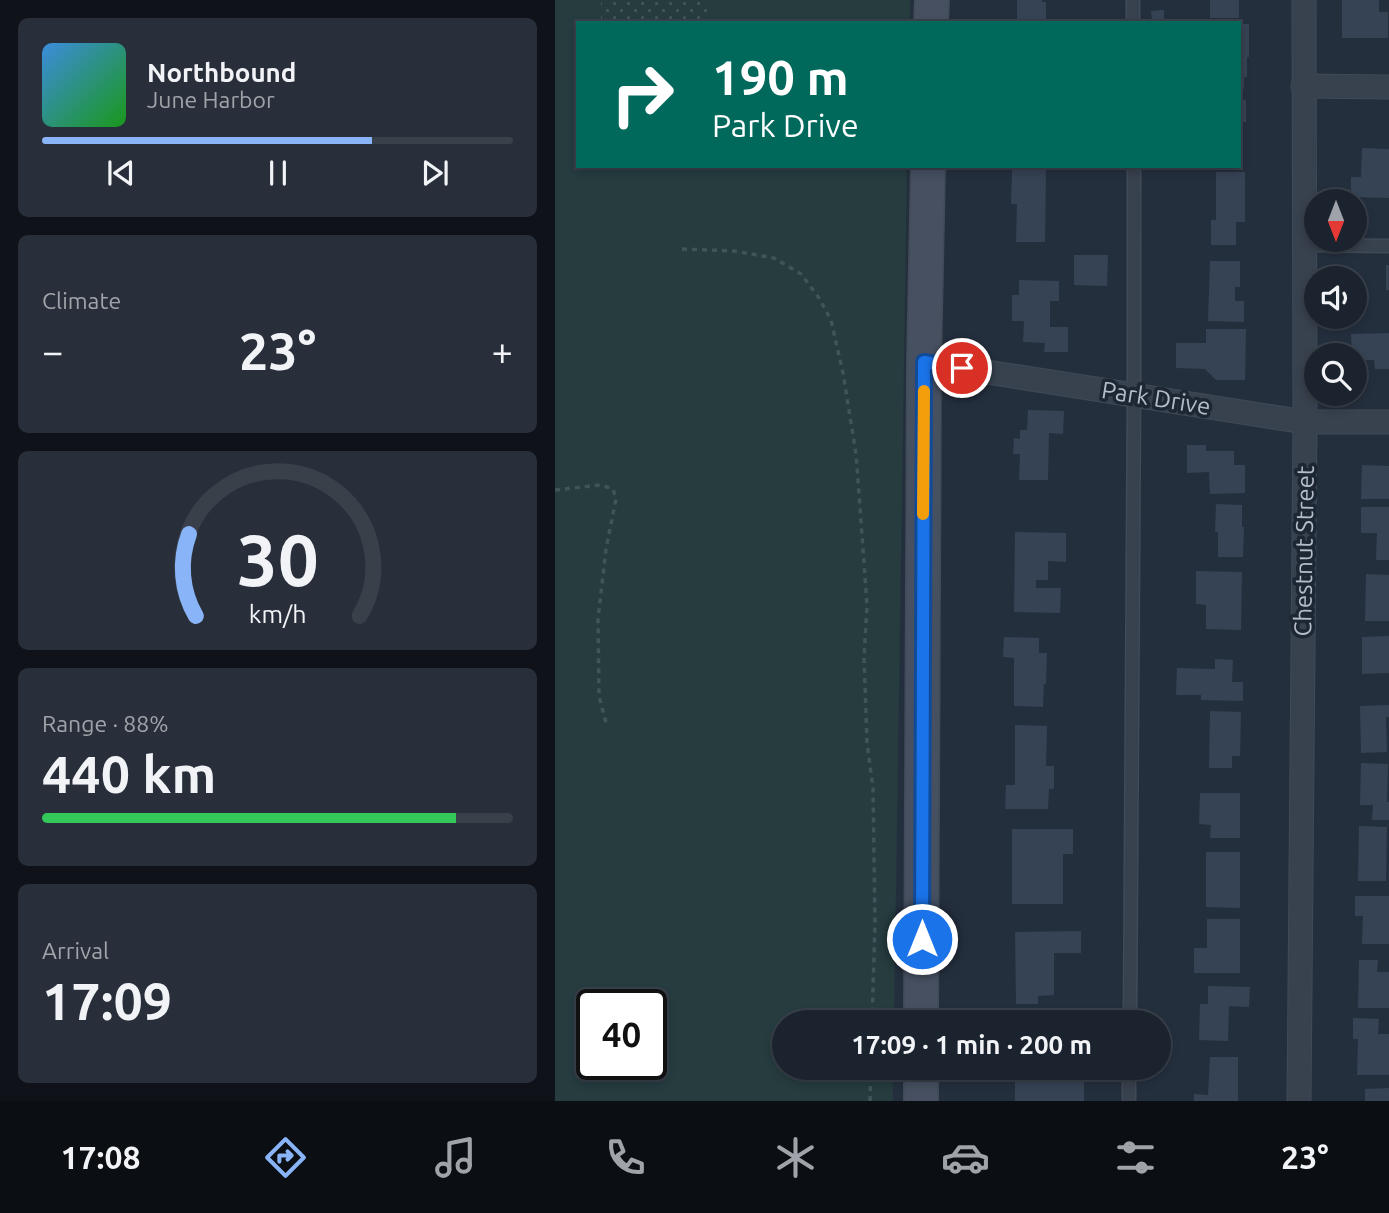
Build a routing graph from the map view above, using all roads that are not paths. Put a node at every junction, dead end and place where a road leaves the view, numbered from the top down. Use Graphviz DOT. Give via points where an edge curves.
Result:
graph roads {
  1 [pos="932,0"];
  2 [pos="1133,0"];
  3 [pos="1304,0"];
  4 [pos="931,21"];
  5 [pos="1133,21"];
  6 [pos="1303,86"];
  7 [pos="1389,86"];
  8 [pos="928,168"];
  9 [pos="1134,168"];
  10 [pos="1304,245"];
  11 [pos="1367,246"];
  12 [pos="1389,246"];
  13 [pos="1304,252"];
  14 [pos="924,362"];
  15 [pos="1134,395"];
  16 [pos="1305,422"];
  17 [pos="1389,422"];
  18 [pos="921,1010"];
  19 [pos="1130,1010"];
  20 [pos="921,1080"];
  21 [pos="1129,1080"];
  22 [pos="921,1101"];
  23 [pos="1129,1101"];
  24 [pos="1299,1101"];
  1 -- 4 [label="street"];
  2 -- 5 [label="lane"];
  3 -- 6 [label="street, Chestnut Street"];
  6 -- 7 [label="street"];
  6 -- 10 [label="street, Chestnut Street"];
  8 -- 14 [label="street"];
  9 -- 15 [label="lane"];
  11 -- 12 [label="lane"];
  13 -- 16 [label="street, Chestnut Street"];
  14 -- 15 [label="street, Park Drive"];
  14 -- 18 [label="street"];
  15 -- 16 [label="street, Park Drive"];
  15 -- 19 [label="lane"];
  16 -- 17 [label="street, Park Drive"];
  16 -- 24 [label="street, Chestnut Street"];
  20 -- 22 [label="street"];
  21 -- 23 [label="lane"];
}
